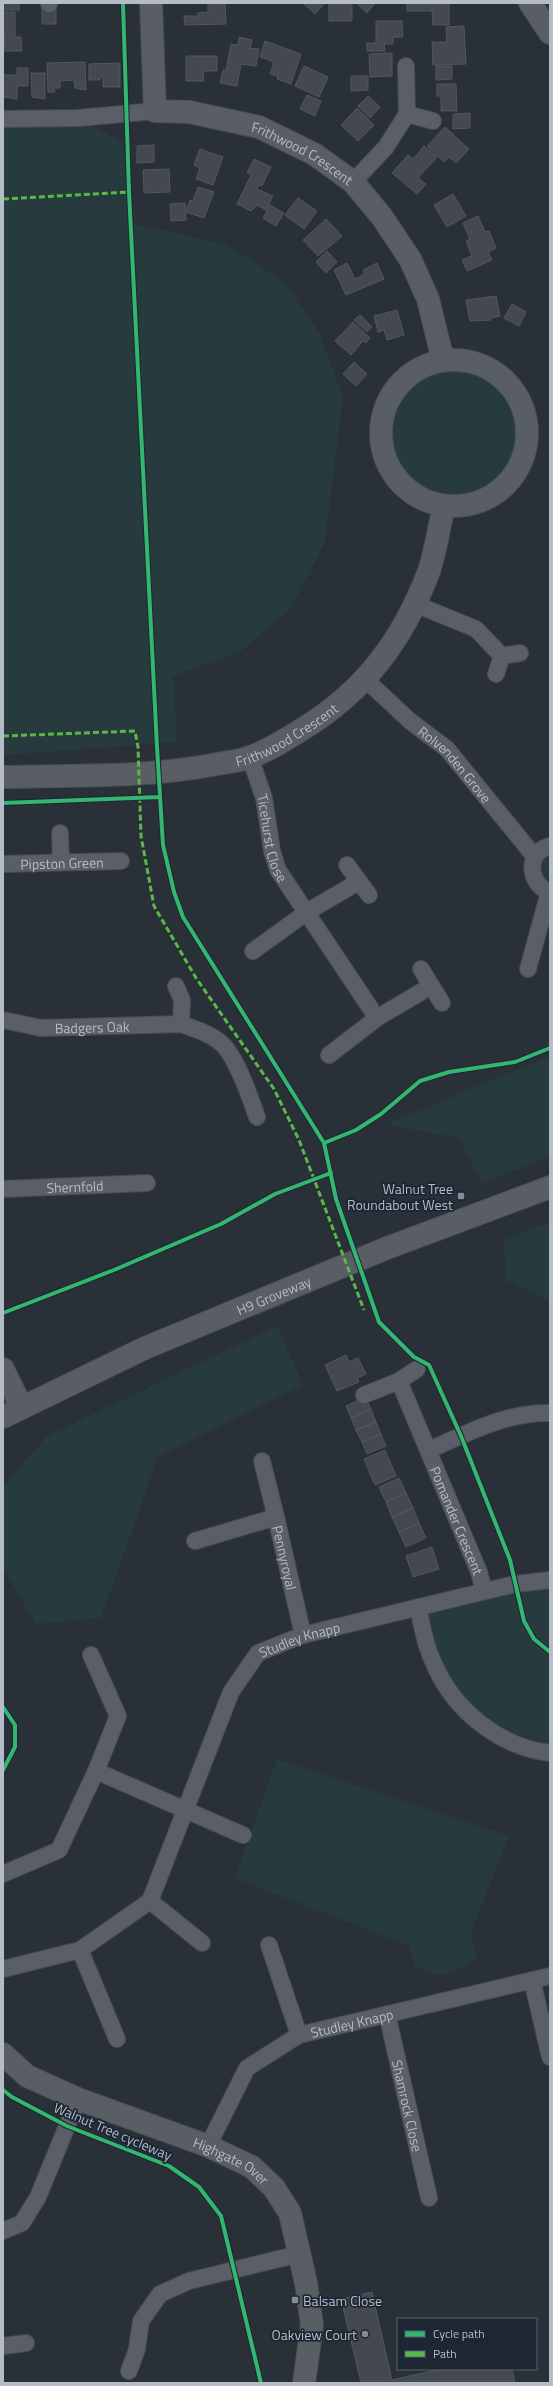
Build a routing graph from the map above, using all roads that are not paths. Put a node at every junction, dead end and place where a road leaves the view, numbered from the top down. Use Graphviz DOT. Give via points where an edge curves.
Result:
graph roads {
  1 [pos="151,3"];
  2 [pos="530,3"];
  3 [pos="550,33"];
  4 [pos="406,66"];
  5 [pos="155,111"];
  6 [pos="407,114"];
  7 [pos="3,119"];
  8 [pos="433,121"];
  9 [pos="353,182"];
  10 [pos="448,360"];
  11 [pos="444,506"];
  12 [pos="415,604"];
  13 [pos="520,653"];
  14 [pos="502,656"];
  15 [pos="496,674"];
  16 [pos="366,680"];
  17 [pos="250,757"];
  18 [pos="3,777"];
  19 [pos="60,833"];
  20 [pos="550,846"];
  21 [pos="535,857"];
  22 [pos="122,861"];
  23 [pos="61,862"];
  24 [pos="3,864"];
  25 [pos="347,865"];
  26 [pos="358,882"];
  27 [pos="550,892"];
  28 [pos="369,895"];
  29 [pos="307,912"];
  30 [pos="544,937"];
  31 [pos="253,951"];
  32 [pos="421,969"];
  33 [pos="528,969"];
  34 [pos="176,986"];
  35 [pos="431,986"];
  36 [pos="442,1003"];
  37 [pos="377,1018"];
  38 [pos="3,1020"];
  39 [pos="181,1024"];
  40 [pos="329,1055"];
  41 [pos="257,1117"];
  42 [pos="147,1183"];
  43 [pos="550,1187"];
  44 [pos="3,1189"];
  45 [pos="3,1369"];
  46 [pos="417,1369"];
  47 [pos="399,1381"];
  48 [pos="364,1395"];
  49 [pos="12,1412"];
  50 [pos="550,1413"];
  51 [pos="429,1450"];
  52 [pos="262,1461"];
  53 [pos="276,1517"];
  54 [pos="195,1541"];
  55 [pos="550,1580"];
  56 [pos="484,1591"];
  57 [pos="418,1607"];
  58 [pos="303,1635"];
  59 [pos="91,1655"];
  60 [pos="550,1753"];
  61 [pos="96,1771"];
  62 [pos="184,1811"];
  63 [pos="243,1835"];
  64 [pos="3,1874"];
  65 [pos="150,1901"];
  66 [pos="202,1943"];
  67 [pos="269,1945"];
  68 [pos="80,1950"];
  69 [pos="3,1969"];
  70 [pos="550,1976"];
  71 [pos="532,1980"];
  72 [pos="387,2014"];
  73 [pos="299,2035"];
  74 [pos="117,2039"];
  75 [pos="3,2054"];
  76 [pos="550,2057"];
  77 [pos="78,2100"];
  78 [pos="208,2146"];
  79 [pos="429,2198"];
  80 [pos="3,2231"];
  81 [pos="299,2254"];
  82 [pos="26,2343"];
  83 [pos="3,2346"];
  84 [pos="129,2371"];
  85 [pos="304,2383"];
  1 -- 5 [label="street"];
  2 -- 3 [label="street"];
  4 -- 6 [label="street"];
  5 -- 7 [label="street" via="78,118"];
  5 -- 9 [label="street, Frithwood Crescent" via="189,112 260,127 314,154"];
  6 -- 8 [label="street"];
  6 -- 9 [label="street" via="386,147"];
  9 -- 10 [label="street, Frithwood Crescent" via="382,217 410,259 428,299 440,352"];
  10 -- 11 [label="street" via="429,364 408,376 395,390 384,412 381,435 384,456 393,474 407,489 424,500"];
  10 -- 11 [label="street" via="473,362 495,372 513,389 525,411 528,435 523,459 506,485 492,496 469,505"];
  11 -- 12 [label="street, Frithwood Crescent" via="429,570"];
  12 -- 14 [label="street" via="476,629"];
  12 -- 16 [label="street, Frithwood Crescent" via="394,643"];
  13 -- 14 [label="street"];
  14 -- 15 [label="street"];
  16 -- 17 [label="street, Frithwood Crescent" via="327,715 276,746"];
  16 -- 21 [label="street, Rolvenden Grove" via="410,721 447,749"];
  17 -- 18 [label="street, Frithwood Crescent" via="158,773"];
  17 -- 29 [label="street, Ticehurst Close" via="264,798 270,844 278,870"];
  19 -- 23 [label="street"];
  20 -- 21 [label="street"];
  21 -- 27 [label="street" via="533,878 542,889"];
  22 -- 23 [label="street, Pipston Green"];
  23 -- 24 [label="street, Pipston Green"];
  25 -- 26 [label="street"];
  26 -- 28 [label="street"];
  26 -- 29 [label="street"];
  27 -- 30 [label="street"];
  29 -- 31 [label="street"];
  29 -- 37 [label="street, Ticehurst Close"];
  30 -- 33 [label="street"];
  32 -- 35 [label="street"];
  34 -- 39 [label="street" via="182,1000"];
  35 -- 36 [label="street"];
  35 -- 37 [label="street"];
  37 -- 40 [label="street"];
  38 -- 39 [label="street, Badgers Oak" via="41,1028"];
  39 -- 41 [label="street, Badgers Oak" via="199,1030 225,1046 245,1085"];
  42 -- 44 [label="street, Shernfold"];
  43 -- 49 [label="street, H9 Groveway" via="316,1276 145,1348"];
  45 -- 49 [label="street"];
  46 -- 47 [label="street"];
  47 -- 48 [label="street"];
  47 -- 51 [label="street, Pomander Crescent"];
  50 -- 51 [label="street, Pomander Crescent" via="528,1413 498,1420"];
  51 -- 56 [label="street, Pomander Crescent" via="479,1572"];
  52 -- 53 [label="street"];
  53 -- 54 [label="street, Pennyroyal"];
  53 -- 58 [label="street, Pennyroyal"];
  55 -- 56 [label="street, Studley Knapp"];
  56 -- 57 [label="street, Studley Knapp"];
  57 -- 58 [label="street, Studley Knapp"];
  57 -- 60 [label="street" via="424,1638 435,1667 454,1699 478,1722 509,1741"];
  58 -- 62 [label="street, Studley Knapp" via="258,1653 231,1692"];
  59 -- 61 [label="street" via="118,1716"];
  61 -- 62 [label="street"];
  61 -- 64 [label="street" via="59,1850"];
  62 -- 63 [label="street"];
  62 -- 65 [label="street, Studley Knapp"];
  65 -- 66 [label="street"];
  65 -- 68 [label="street"];
  67 -- 73 [label="street"];
  68 -- 69 [label="street"];
  68 -- 74 [label="street"];
  70 -- 71 [label="street, Studley Knapp"];
  71 -- 72 [label="street, Studley Knapp"];
  71 -- 76 [label="street"];
  72 -- 73 [label="street, Studley Knapp"];
  72 -- 79 [label="street, Shamrock Close"];
  73 -- 78 [label="street, Studley Knapp" via="247,2068"];
  75 -- 77 [label="street, Highgate Over" via="28,2076"];
  77 -- 78 [label="street, Highgate Over"];
  77 -- 80 [label="street" via="38,2197 22,2223"];
  78 -- 81 [label="street, Highgate Over" via="252,2168 274,2188 290,2213"];
  81 -- 84 [label="street" via="189,2280 160,2294 141,2321 137,2349"];
  81 -- 85 [label="street, Highgate Over" via="312,2325"];
  82 -- 83 [label="street"];
}
